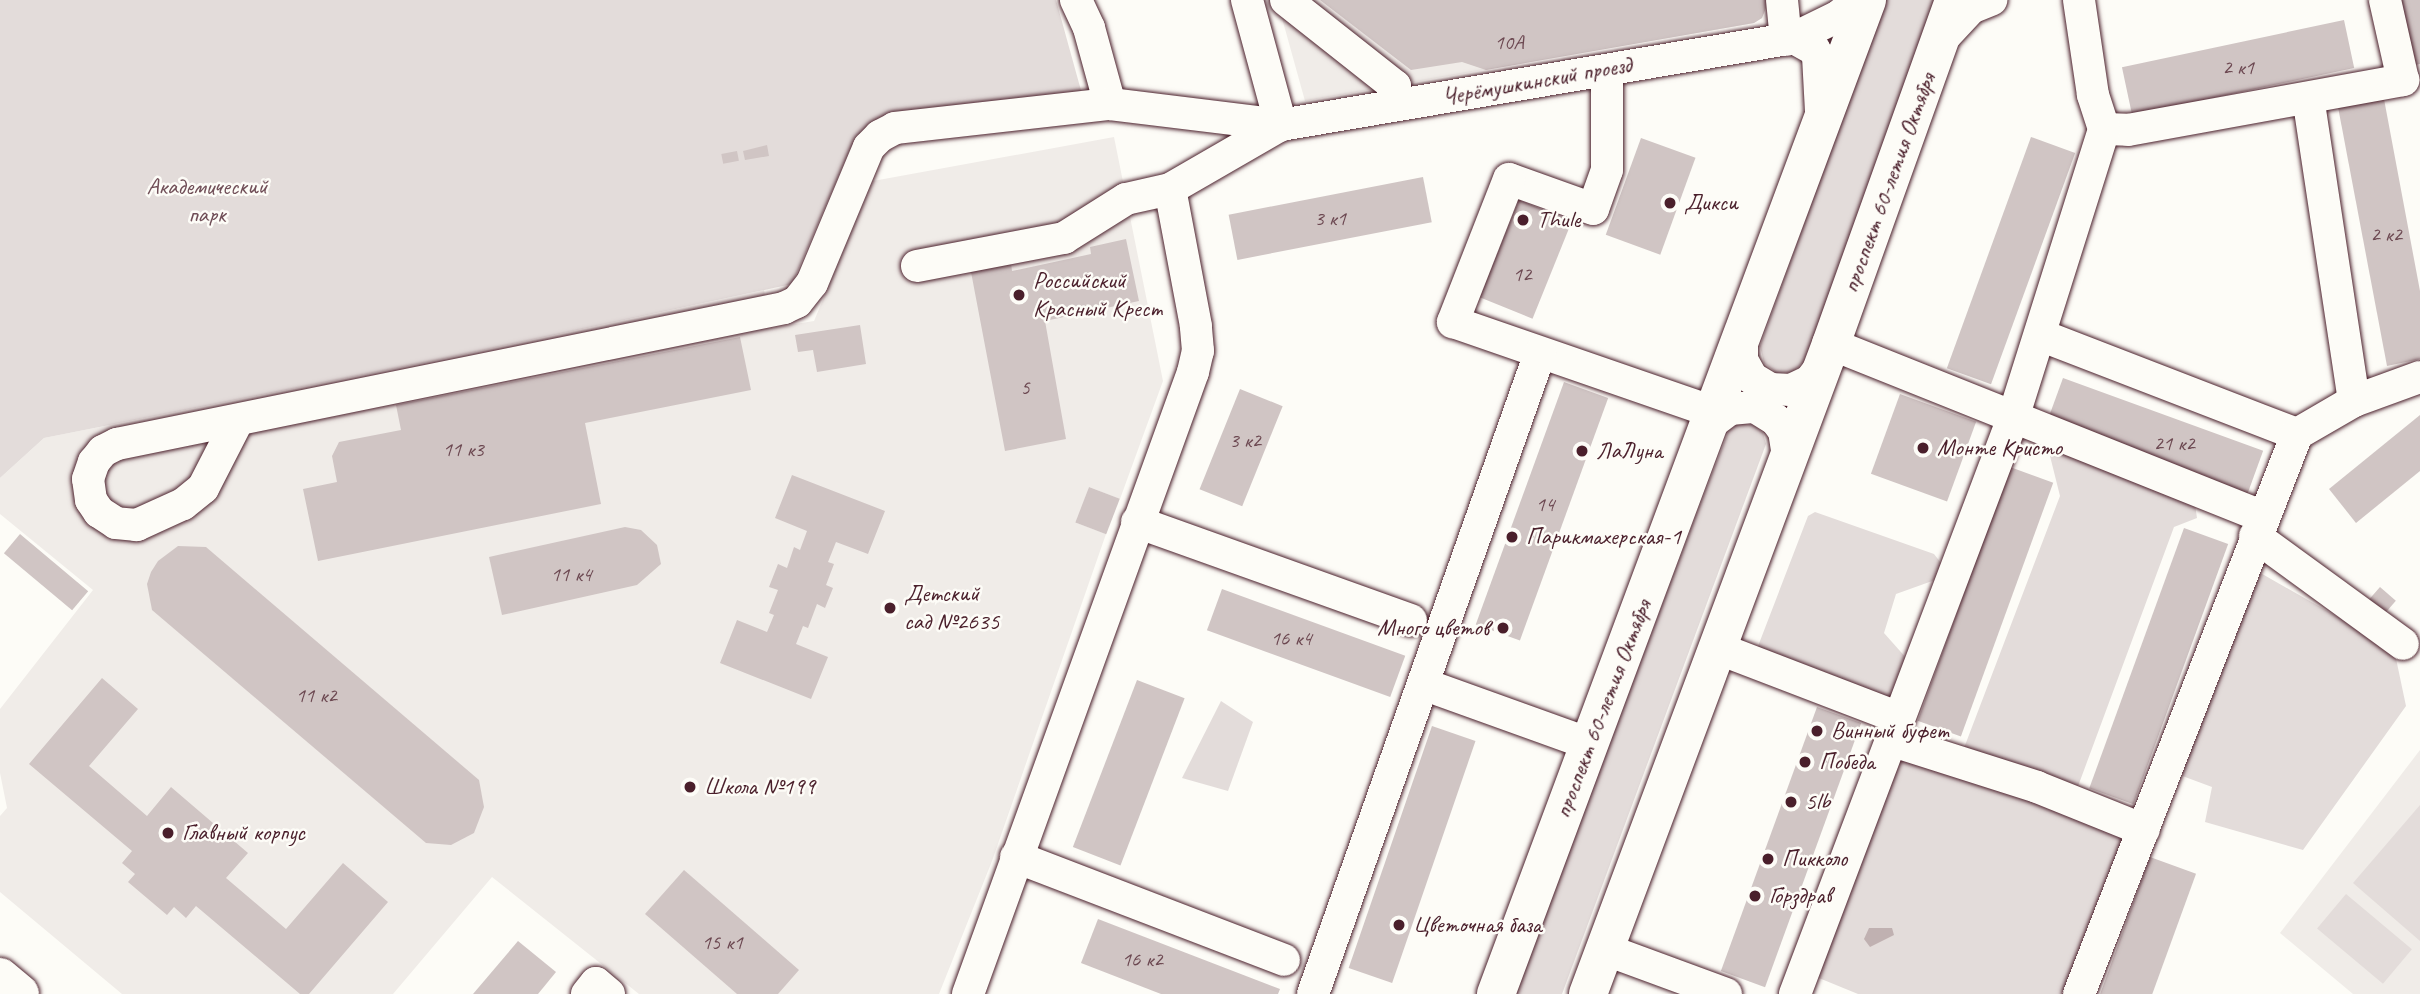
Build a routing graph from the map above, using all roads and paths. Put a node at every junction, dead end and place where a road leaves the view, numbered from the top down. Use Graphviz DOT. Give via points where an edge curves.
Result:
graph roads {
  1 [pos="1247,0"];
  2 [pos="1286,0"];
  3 [pos="1782,0"];
  4 [pos="1857,0"];
  5 [pos="1867,0"];
  6 [pos="1954,0"];
  7 [pos="1991,0"];
  8 [pos="2079,0"];
  9 [pos="2385,0"];
  10 [pos="1084,9"];
  11 [pos="1790,39"];
  12 [pos="1937,46"];
  13 [pos="1607,70"];
  14 [pos="2412,81"];
  15 [pos="1396,95"];
  16 [pos="2308,99"];
  17 [pos="1110,104"];
  18 [pos="1821,123"];
  19 [pos="1280,125"];
  20 [pos="2104,130"];
  21 [pos="1170,189"];
  22 [pos="917,266"];
  23 [pos="2040,335"];
  24 [pos="1742,340"];
  25 [pos="1540,353"];
  26 [pos="1827,354"];
  27 [pos="2420,377"];
  28 [pos="2354,401"];
  29 [pos="1711,418"];
  30 [pos="2013,418"];
  31 [pos="238,420"];
  32 [pos="2297,434"];
  33 [pos="1788,455"];
  34 [pos="1137,522"];
  35 [pos="2259,526"];
  36 [pos="1411,620"];
  37 [pos="2403,644"];
  38 [pos="1717,648"];
  39 [pos="1423,684"];
  40 [pos="1894,728"];
  41 [pos="1590,744"];
  42 [pos="2144,830"];
  43 [pos="1016,857"];
  44 [pos="1604,949"];
  45 [pos="1284,960"];
  46 [pos="0,977"];
  47 [pos="1799,993"];
  48 [pos="20,994"];
  49 [pos="587,994"];
  50 [pos="609,994"];
  51 [pos="968,994"];
  52 [pos="1313,994"];
  53 [pos="1496,994"];
  54 [pos="1588,994"];
  55 [pos="1726,994"];
  56 [pos="2079,994"];
  1 -- 19 [label="street"];
  2 -- 15 [label="street"];
  3 -- 11 [label="street"];
  4 -- 11 [label="street, Черёмушкинский проезд" via="1839,16"];
  5 -- 18 [label="main road, проспект 60-летия Октября"];
  6 -- 12 [label="main road, проспект 60-летия Октября"];
  7 -- 12 [label="street" via="1971,8"];
  8 -- 20 [label="street" via="2093,95"];
  9 -- 14 [label="street"];
  10 -- 17 [label="street"];
  11 -- 13 [label="street, Черёмушкинский проезд"];
  11 -- 18 [label="street" via="1814,49 1818,57"];
  12 -- 26 [label="main road, проспект 60-летия Октября"];
  13 -- 15 [label="street, Черёмушкинский проезд"];
  13 -- 25 [label="street" via="1606,170 1593,209 1509,179 1453,323"];
  14 -- 16 [label="street"];
  15 -- 19 [label="street, Черёмушкинский проезд"];
  16 -- 20 [label="street" via="2128,131"];
  16 -- 28 [label="street"];
  17 -- 19 [label="street"];
  17 -- 31 [label="street" via="895,128 880,136 869,147 812,283 797,302 784,308"];
  18 -- 24 [label="main road, проспект 60-летия Октября"];
  19 -- 21 [label="street"];
  20 -- 23 [label="street"];
  21 -- 22 [label="street" via="1126,199 1064,238"];
  21 -- 34 [label="street" via="1198,351"];
  23 -- 30 [label="street"];
  23 -- 32 [label="street"];
  24 -- 26 [label="street, проспект 60-летия Октября" via="1742,360 1752,379 1770,389 1791,390 1810,382"];
  24 -- 29 [label="main road, проспект 60-летия Октября"];
  25 -- 29 [label="street"];
  25 -- 39 [label="street"];
  26 -- 30 [label="street"];
  26 -- 33 [label="main road, проспект 60-летия Октября"];
  27 -- 28 [label="street"];
  28 -- 32 [label="street"];
  29 -- 33 [label="street" via="1730,409 1755,407 1784,431"];
  29 -- 41 [label="main road, проспект 60-летия Октября"];
  30 -- 35 [label="street"];
  30 -- 40 [label="street"];
  31 -- 31 [label="street" via="110,448 94,463 88,479 91,500 116,523 137,525 183,504 204,488"];
  32 -- 35 [label="street"];
  33 -- 38 [label="main road, проспект 60-летия Октября"];
  34 -- 36 [label="street"];
  34 -- 43 [label="street"];
  35 -- 37 [label="street"];
  35 -- 42 [label="street"];
  38 -- 40 [label="street"];
  38 -- 44 [label="main road, проспект 60-летия Октября"];
  39 -- 41 [label="street"];
  39 -- 52 [label="street"];
  40 -- 42 [label="street"];
  40 -- 47 [label="street"];
  41 -- 53 [label="main road, проспект 60-летия Октября"];
  42 -- 56 [label="street"];
  43 -- 45 [label="street"];
  43 -- 51 [label="street"];
  44 -- 54 [label="main road, проспект 60-летия Октября"];
  44 -- 55 [label="street"];
  46 -- 48 [label="main road"];
  49 -- 50 [label="street" via="596,983"];
}
